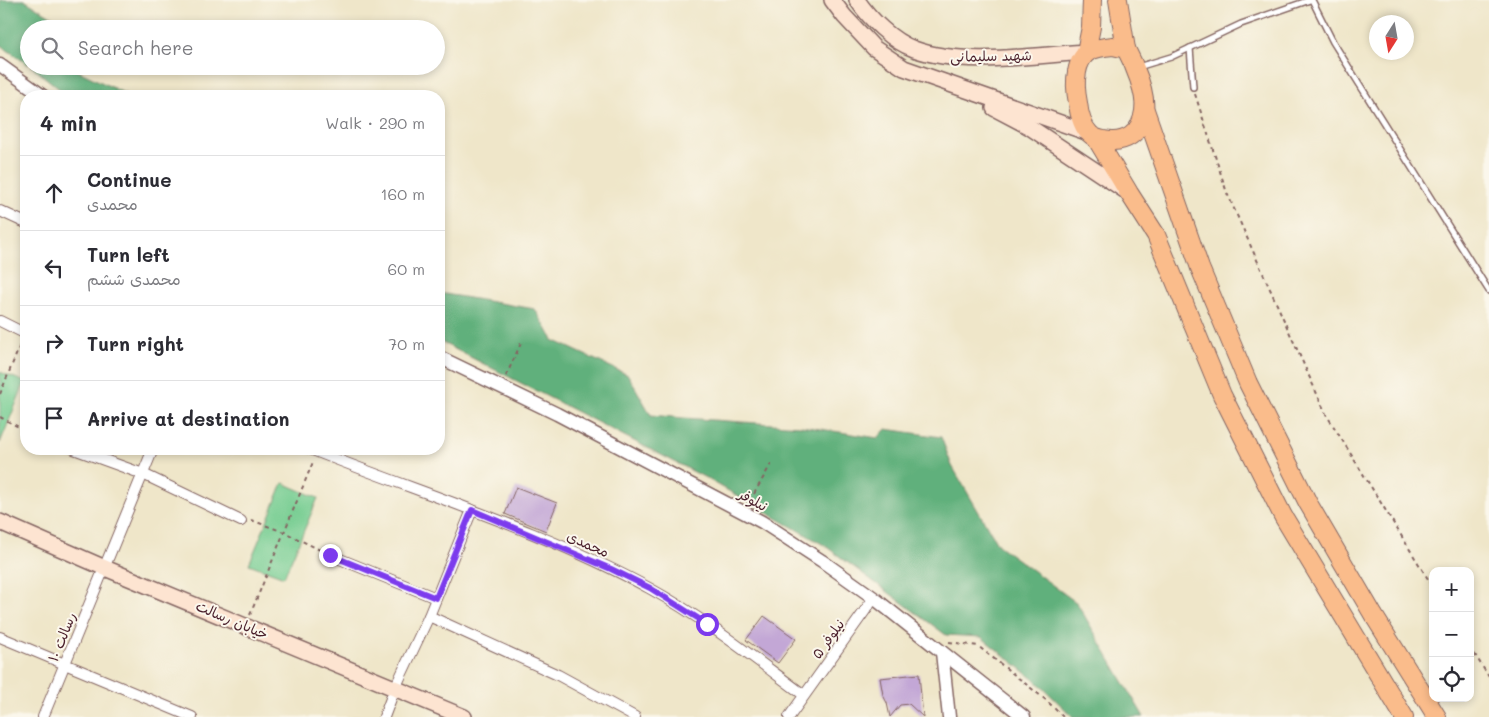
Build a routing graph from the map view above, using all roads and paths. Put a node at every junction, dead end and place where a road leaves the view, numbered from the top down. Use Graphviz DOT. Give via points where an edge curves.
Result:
graph roads {
  1 [pos="832,0"];
  2 [pos="857,0"];
  3 [pos="1092,0"];
  4 [pos="1118,0"];
  5 [pos="1311,0"];
  6 [pos="1190,48"];
  7 [pos="1126,49"];
  8 [pos="1086,52"];
  9 [pos="0,65"];
  10 [pos="1135,68"];
  11 [pos="951,85"];
  12 [pos="1193,87"];
  13 [pos="35,90"];
  14 [pos="1145,110"];
  15 [pos="1092,136"];
  16 [pos="1129,193"];
  17 [pos="0,211"];
  18 [pos="20,220"];
  19 [pos="1489,291"];
  20 [pos="0,321"];
  21 [pos="20,330"];
  22 [pos="522,341"];
  23 [pos="20,347"];
  24 [pos="445,360"];
  25 [pos="501,388"];
  26 [pos="0,394"];
  27 [pos="0,417"];
  28 [pos="20,428"];
  29 [pos="91,455"];
  30 [pos="151,455"];
  31 [pos="316,455"];
  32 [pos="328,455"];
  33 [pos="771,464"];
  34 [pos="143,474"];
  35 [pos="472,510"];
  36 [pos="744,512"];
  37 [pos="0,522"];
  38 [pos="241,522"];
  39 [pos="284,532"];
  40 [pos="330,555"];
  41 [pos="105,568"];
  42 [pos="1429,580"];
  43 [pos="436,598"];
  44 [pos="874,598"];
  45 [pos="429,616"];
  46 [pos="246,626"];
  47 [pos="0,637"];
  48 [pos="942,652"];
  49 [pos="1474,653"];
  50 [pos="65,665"];
  51 [pos="1489,677"];
  52 [pos="395,688"];
  53 [pos="804,695"];
  54 [pos="1020,716"];
  55 [pos="43,717"];
  56 [pos="192,717"];
  57 [pos="384,717"];
  58 [pos="464,717"];
  59 [pos="635,717"];
  60 [pos="788,717"];
  61 [pos="949,717"];
  62 [pos="1404,717"];
  63 [pos="1437,717"];
  1 -- 11 [label="main road" via="874,48 904,68"];
  2 -- 8 [label="main road, شهید سلیمانی" via="888,34 913,49 942,57 973,59"];
  3 -- 8 [label="highway"];
  4 -- 7 [label="highway"];
  5 -- 6 [label="lane" via="1241,24"];
  5 -- 19 [label="lane" via="1333,42"];
  6 -- 10 [label="lane"];
  6 -- 12 [label="lane"];
  7 -- 8 [label="highway" via="1112,46"];
  7 -- 10 [label="highway"];
  8 -- 15 [label="highway" via="1076,74 1079,112"];
  9 -- 13 [label="street"];
  10 -- 14 [label="highway"];
  11 -- 15 [label="main road"];
  11 -- 16 [label="main road" via="1028,126"];
  12 -- 42 [label="path" via="1227,193 1326,414"];
  14 -- 15 [label="highway" via="1137,130 1126,140 1113,142"];
  14 -- 63 [label="highway" via="1200,268 1248,383 1308,503"];
  15 -- 16 [label="highway"];
  16 -- 62 [label="highway" via="1156,235 1222,395 1282,516"];
  17 -- 18 [label="street"];
  20 -- 21 [label="street"];
  22 -- 25 [label="path"];
  23 -- 26 [label="path"];
  24 -- 25 [label="street, نیلوفر"];
  25 -- 36 [label="street, نیلوفر"];
  27 -- 28 [label="path"];
  29 -- 34 [label="street"];
  30 -- 34 [label="street, رسالت ۱۰"];
  31 -- 39 [label="path"];
  32 -- 35 [label="street, محمدی"];
  33 -- 36 [label="path"];
  34 -- 38 [label="street"];
  34 -- 41 [label="street, رسالت ۱۰"];
  35 -- 43 [label="street"];
  35 -- 53 [label="street, محمدی" via="650,588 707,624"];
  36 -- 44 [label="street, نیلوفر"];
  37 -- 41 [label="main road, خیابان رسالت"];
  38 -- 39 [label="path" via="254,520"];
  39 -- 40 [label="path"];
  39 -- 46 [label="path"];
  40 -- 43 [label="street"];
  41 -- 46 [label="main road, خیابان رسالت"];
  41 -- 50 [label="street, رسالت ۱۰"];
  43 -- 45 [label="street"];
  44 -- 48 [label="street, نیلوفر"];
  44 -- 53 [label="street, نیلوفر ۵"];
  45 -- 52 [label="street"];
  45 -- 59 [label="street" via="558,675"];
  46 -- 52 [label="main road, خیابان رسالت"];
  47 -- 50 [label="street"];
  48 -- 54 [label="street, نیلوفر"];
  48 -- 61 [label="street"];
  49 -- 51 [label="path"];
  50 -- 55 [label="street, رسالت ۱۰"];
  50 -- 56 [label="street"];
  52 -- 57 [label="street"];
  52 -- 58 [label="main road, خیابان رسالت"];
  53 -- 60 [label="street, نیلوفر ۵"];
}
